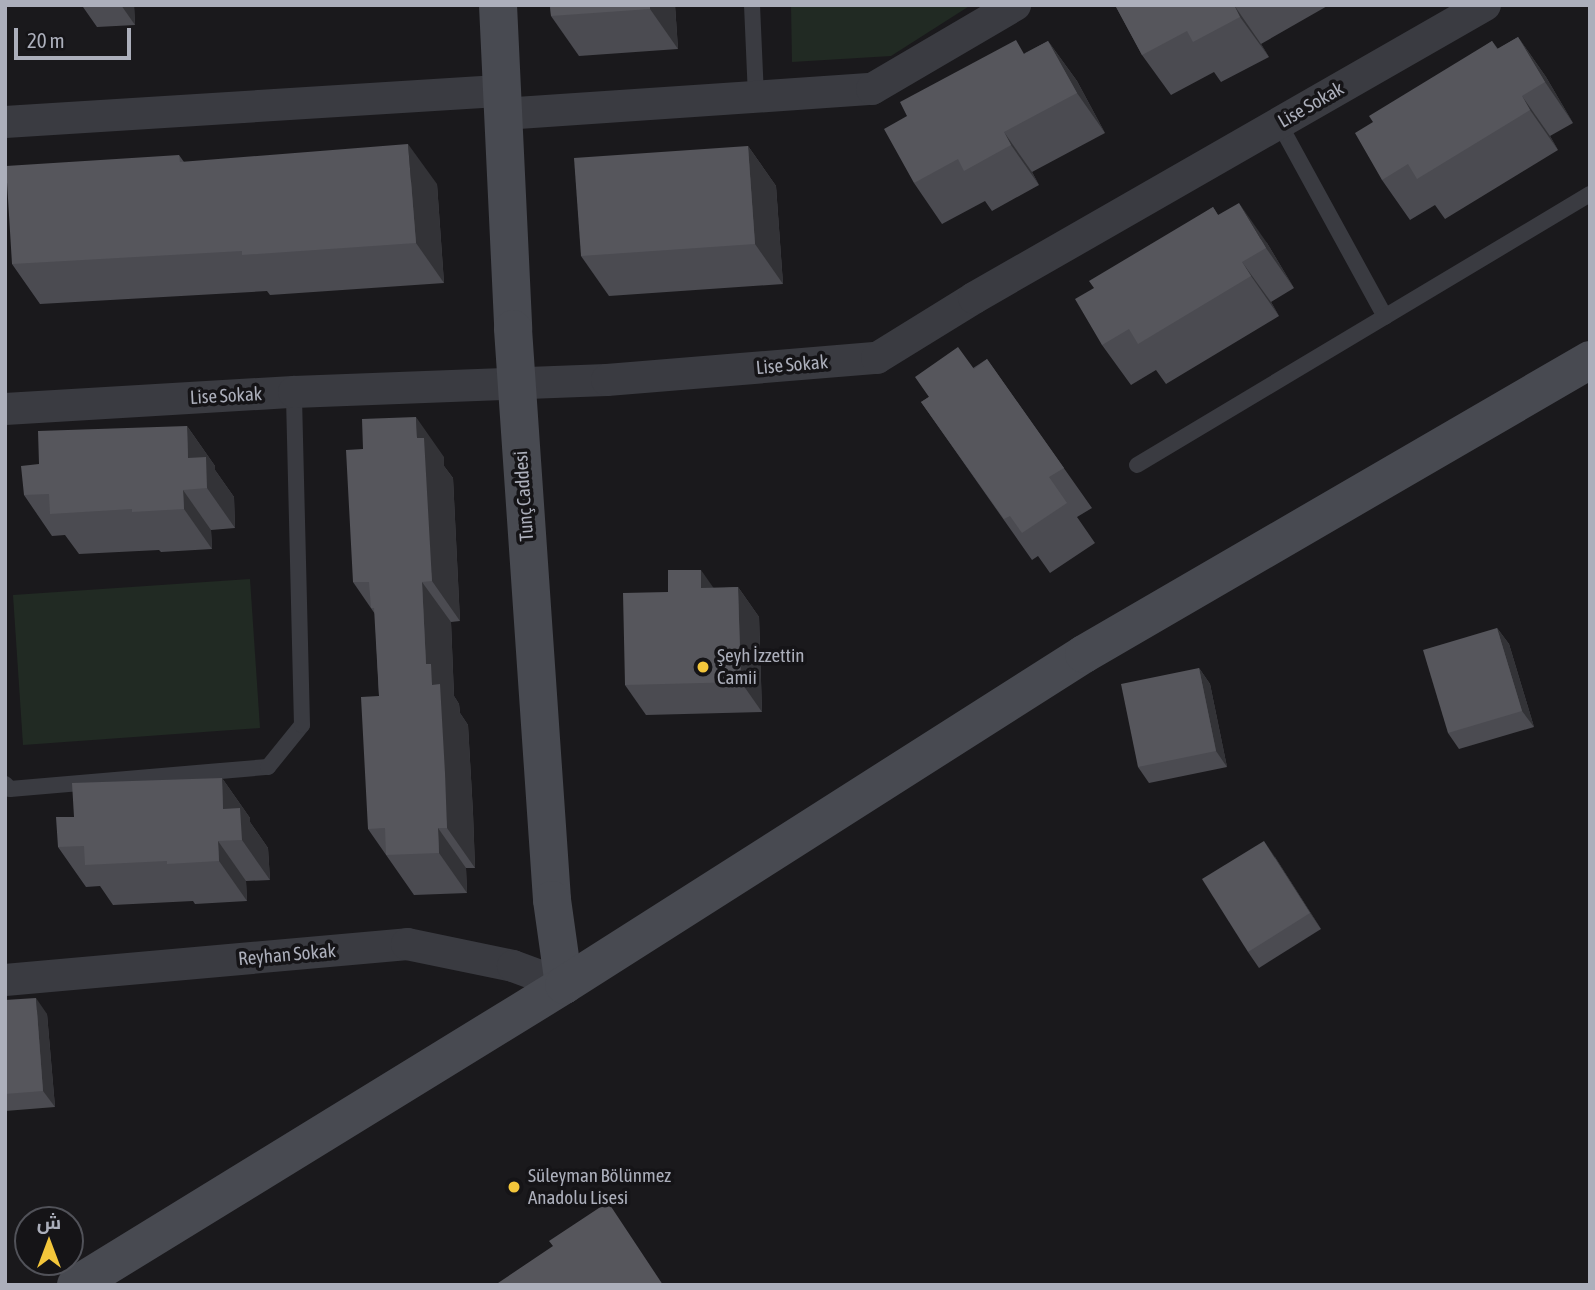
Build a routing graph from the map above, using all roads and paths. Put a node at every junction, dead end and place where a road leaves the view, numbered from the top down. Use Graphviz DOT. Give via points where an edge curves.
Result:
graph roads {
  1 [pos="498,5"];
  2 [pos="752,5"];
  3 [pos="1015,5"];
  4 [pos="1485,5"];
  5 [pos="756,97"];
  6 [pos="503,102"];
  7 [pos="5,122"];
  8 [pos="1279,123"];
  9 [pos="1590,194"];
  10 [pos="1385,317"];
  11 [pos="1590,360"];
  12 [pos="516,382"];
  13 [pos="294,392"];
  14 [pos="5,408"];
  15 [pos="1137,465"];
  16 [pos="5,784"];
  17 [pos="5,980"];
  18 [pos="564,985"];
  19 [pos="76,1285"];
  1 -- 6 [label="street, Tunç Caddesi"];
  2 -- 5 [label="lane"];
  3 -- 5 [label="street" via="872,89"];
  4 -- 8 [label="street, Lise Sokak"];
  5 -- 6 [label="street"];
  6 -- 7 [label="street"];
  6 -- 12 [label="street, Tunç Caddesi"];
  8 -- 10 [label="lane"];
  8 -- 12 [label="street, Lise Sokak" via="877,358 607,380"];
  9 -- 10 [label="lane"];
  10 -- 15 [label="lane"];
  11 -- 18 [label="street" via="1084,654"];
  12 -- 13 [label="street, Lise Sokak"];
  12 -- 18 [label="street, Tunç Caddesi" via="552,900"];
  13 -- 14 [label="street, Lise Sokak"];
  13 -- 16 [label="lane" via="302,725 268,767 10,789"];
  17 -- 18 [label="street, Reyhan Sokak" via="407,944 513,966"];
  18 -- 19 [label="street"];
}
